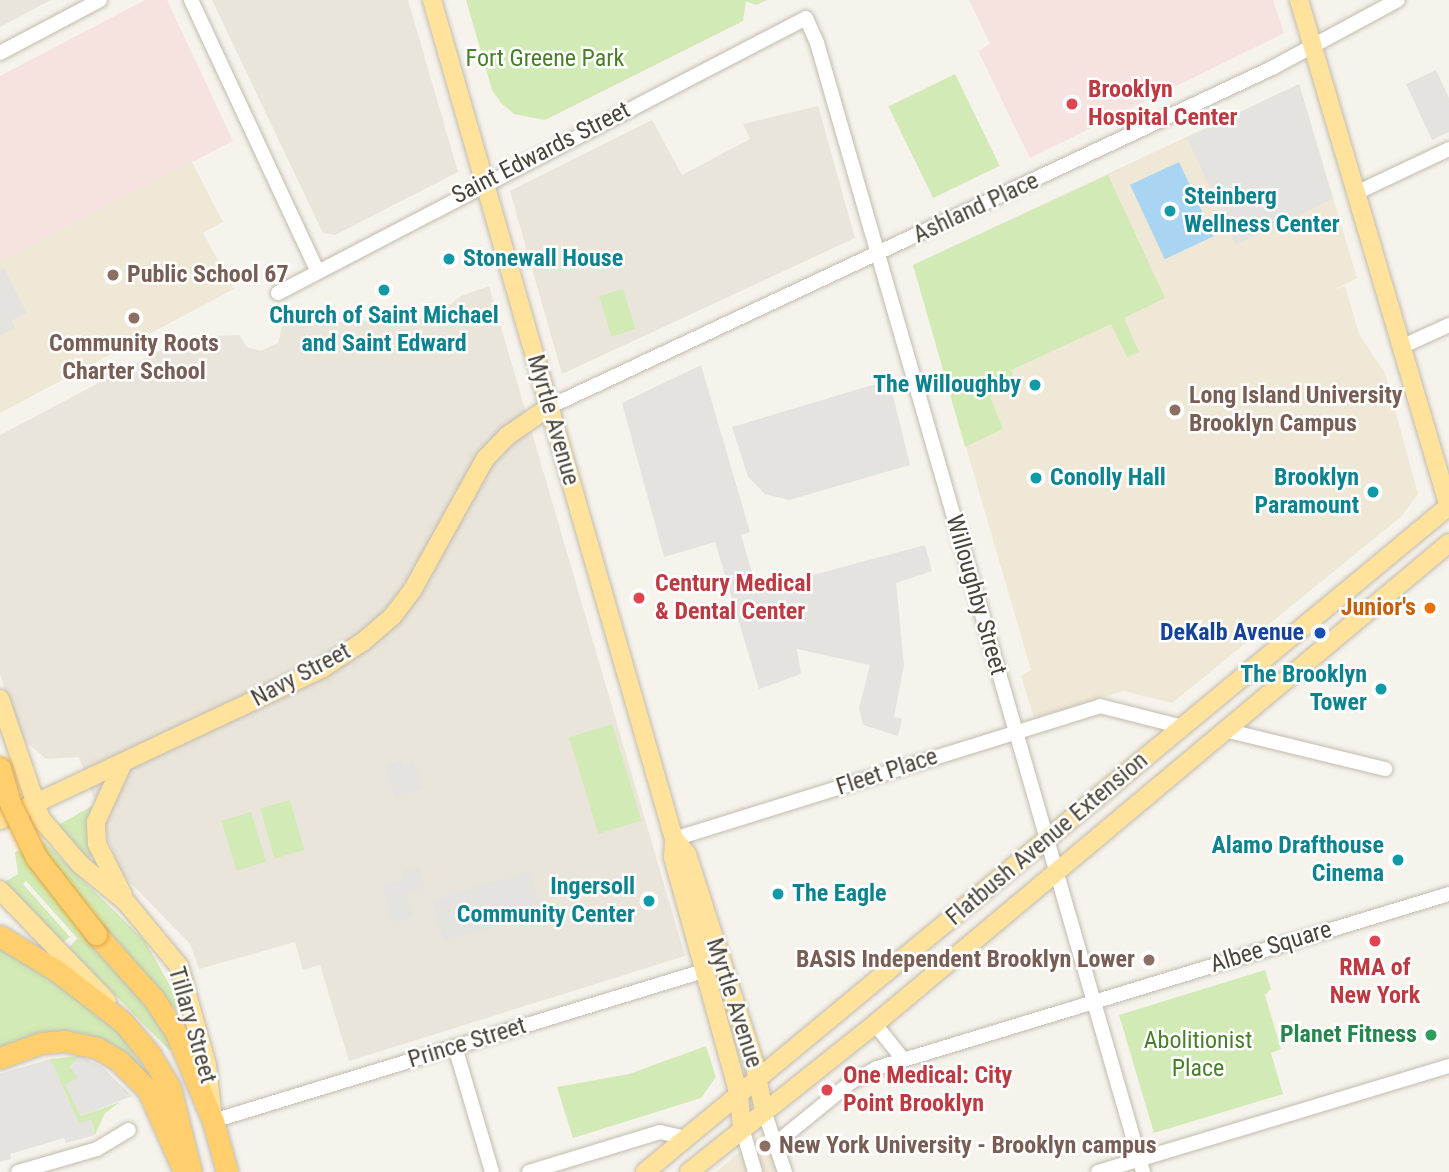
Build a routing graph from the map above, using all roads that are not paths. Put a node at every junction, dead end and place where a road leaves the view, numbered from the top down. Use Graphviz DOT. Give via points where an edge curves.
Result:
graph roads {
  1 [pos="100,0"];
  2 [pos="191,0"];
  3 [pos="432,0"];
  4 [pos="1299,0"];
  5 [pos="1398,0"];
  6 [pos="806,18"];
  7 [pos="1312,45"];
  8 [pos="0,53"];
  9 [pos="1449,149"];
  10 [pos="485,182"];
  11 [pos="1356,193"];
  12 [pos="877,254"];
  13 [pos="318,272"];
  14 [pos="278,293"];
  15 [pos="1449,325"];
  16 [pos="1401,347"];
  17 [pos="549,407"];
  18 [pos="1449,507"];
  19 [pos="1449,543"];
  20 [pos="0,699"];
  21 [pos="1183,727"];
  22 [pos="1225,730"];
  23 [pos="1014,732"];
  24 [pos="123,763"];
  25 [pos="0,768"];
  26 [pos="1385,769"];
  27 [pos="33,806"];
  28 [pos="0,820"];
  29 [pos="674,839"];
  30 [pos="1047,840"];
  31 [pos="1057,871"];
  32 [pos="1449,894"];
  33 [pos="6,899"];
  34 [pos="126,902"];
  35 [pos="0,936"];
  36 [pos="713,968"];
  37 [pos="1094,1001"];
  38 [pos="123,1022"];
  39 [pos="874,1024"];
  40 [pos="454,1047"];
  41 [pos="0,1058"];
  42 [pos="902,1058"];
  43 [pos="1449,1066"];
  44 [pos="759,1078"];
  45 [pos="738,1095"];
  46 [pos="764,1111"];
  47 [pos="213,1121"];
  48 [pos="742,1128"];
  49 [pos="130,1130"];
  50 [pos="687,1138"];
  51 [pos="775,1144"];
  52 [pos="1141,1166"];
  53 [pos="18,1172"];
  54 [pos="185,1172"];
  55 [pos="191,1172"];
  56 [pos="228,1172"];
  57 [pos="492,1172"];
  58 [pos="529,1172"];
  59 [pos="645,1172"];
  60 [pos="689,1172"];
  61 [pos="755,1172"];
  62 [pos="785,1172"];
  63 [pos="1098,1172"];
  1 -- 8 [label="street"];
  2 -- 13 [label="street"];
  3 -- 10 [label="main road, Myrtle Avenue"];
  4 -- 7 [label="main road"];
  5 -- 7 [label="street, Ashland Place"];
  6 -- 10 [label="street, Saint Edwards Street"];
  6 -- 12 [label="street, Willoughby Street"];
  7 -- 11 [label="main road"];
  7 -- 12 [label="street, Ashland Place"];
  9 -- 11 [label="street"];
  10 -- 13 [label="street, Saint Edwards Street"];
  10 -- 17 [label="main road, Myrtle Avenue"];
  11 -- 16 [label="main road"];
  12 -- 17 [label="street, Ashland Place"];
  12 -- 23 [label="street, Willoughby Street"];
  13 -- 14 [label="street, Saint Edwards Street"];
  15 -- 16 [label="street"];
  16 -- 18 [label="main road"];
  17 -- 24 [label="main road, Navy Street" via="507,436 485,459 413,589 392,617 364,641 323,668"];
  17 -- 29 [label="main road, Myrtle Avenue"];
  18 -- 21 [label="main road, Flatbush Avenue Extension"];
  19 -- 22 [label="main road, Flatbush Avenue Extension"];
  20 -- 27 [label="main road"];
  21 -- 23 [label="street, Fleet Place" via="1100,706"];
  21 -- 30 [label="main road, Flatbush Avenue Extension"];
  22 -- 26 [label="street"];
  22 -- 31 [label="main road, Flatbush Avenue Extension"];
  23 -- 29 [label="street, Fleet Place"];
  23 -- 30 [label="street, Willoughby Street"];
  24 -- 27 [label="main road, Navy Street"];
  24 -- 34 [label="main road" via="98,811 96,831 103,860"];
  25 -- 47 [label="highway, bridge" via="10,803 36,857 164,1013"];
  27 -- 28 [label="main road, Navy Street"];
  27 -- 34 [label="main road, Tillary Street" via="79,864"];
  29 -- 36 [label="main road, Myrtle Avenue" via="687,853"];
  30 -- 31 [label="street, Willoughby Street"];
  30 -- 44 [label="main road, Flatbush Avenue Extension"];
  31 -- 37 [label="street, Willoughby Street"];
  31 -- 39 [label="main road, Flatbush Avenue Extension"];
  32 -- 37 [label="street, Albee Square"];
  33 -- 38 [label="main road, Tillary Street"];
  34 -- 47 [label="main road, Tillary Street" via="178,966 207,1065"];
  35 -- 38 [label="highway" via="38,957"];
  36 -- 40 [label="street, Prince Street"];
  36 -- 44 [label="main road, Myrtle Avenue"];
  36 -- 45 [label="main road, Myrtle Avenue"];
  37 -- 42 [label="street, Albee Square"];
  37 -- 52 [label="street, Willoughby Street"];
  38 -- 55 [label="highway, Tillary Street" via="170,1088"];
  39 -- 42 [label="street"];
  39 -- 46 [label="main road, Flatbush Avenue Extension"];
  40 -- 47 [label="street, Prince Street"];
  40 -- 57 [label="street"];
  41 -- 54 [label="highway" via="30,1046 64,1041 97,1048 118,1060 148,1090"];
  42 -- 51 [label="street, Albee Square" via="851,1082"];
  43 -- 52 [label="street"];
  44 -- 45 [label="main road, Flatbush Avenue Extension"];
  44 -- 46 [label="main road, Myrtle Avenue"];
  45 -- 48 [label="main road, Myrtle Avenue"];
  45 -- 50 [label="main road, Flatbush Avenue Extension"];
  46 -- 48 [label="main road, Flatbush Avenue Extension"];
  46 -- 51 [label="street, Myrtle Avenue"];
  47 -- 56 [label="highway, Tillary Street"];
  48 -- 60 [label="main road, Flatbush Avenue Extension"];
  48 -- 61 [label="street, Myrtle Avenue"];
  49 -- 53 [label="street" via="97,1149"];
  50 -- 58 [label="street" via="660,1132"];
  50 -- 59 [label="main road, Flatbush Avenue Extension"];
  51 -- 62 [label="street, Myrtle Avenue"];
  52 -- 63 [label="street"];
}
